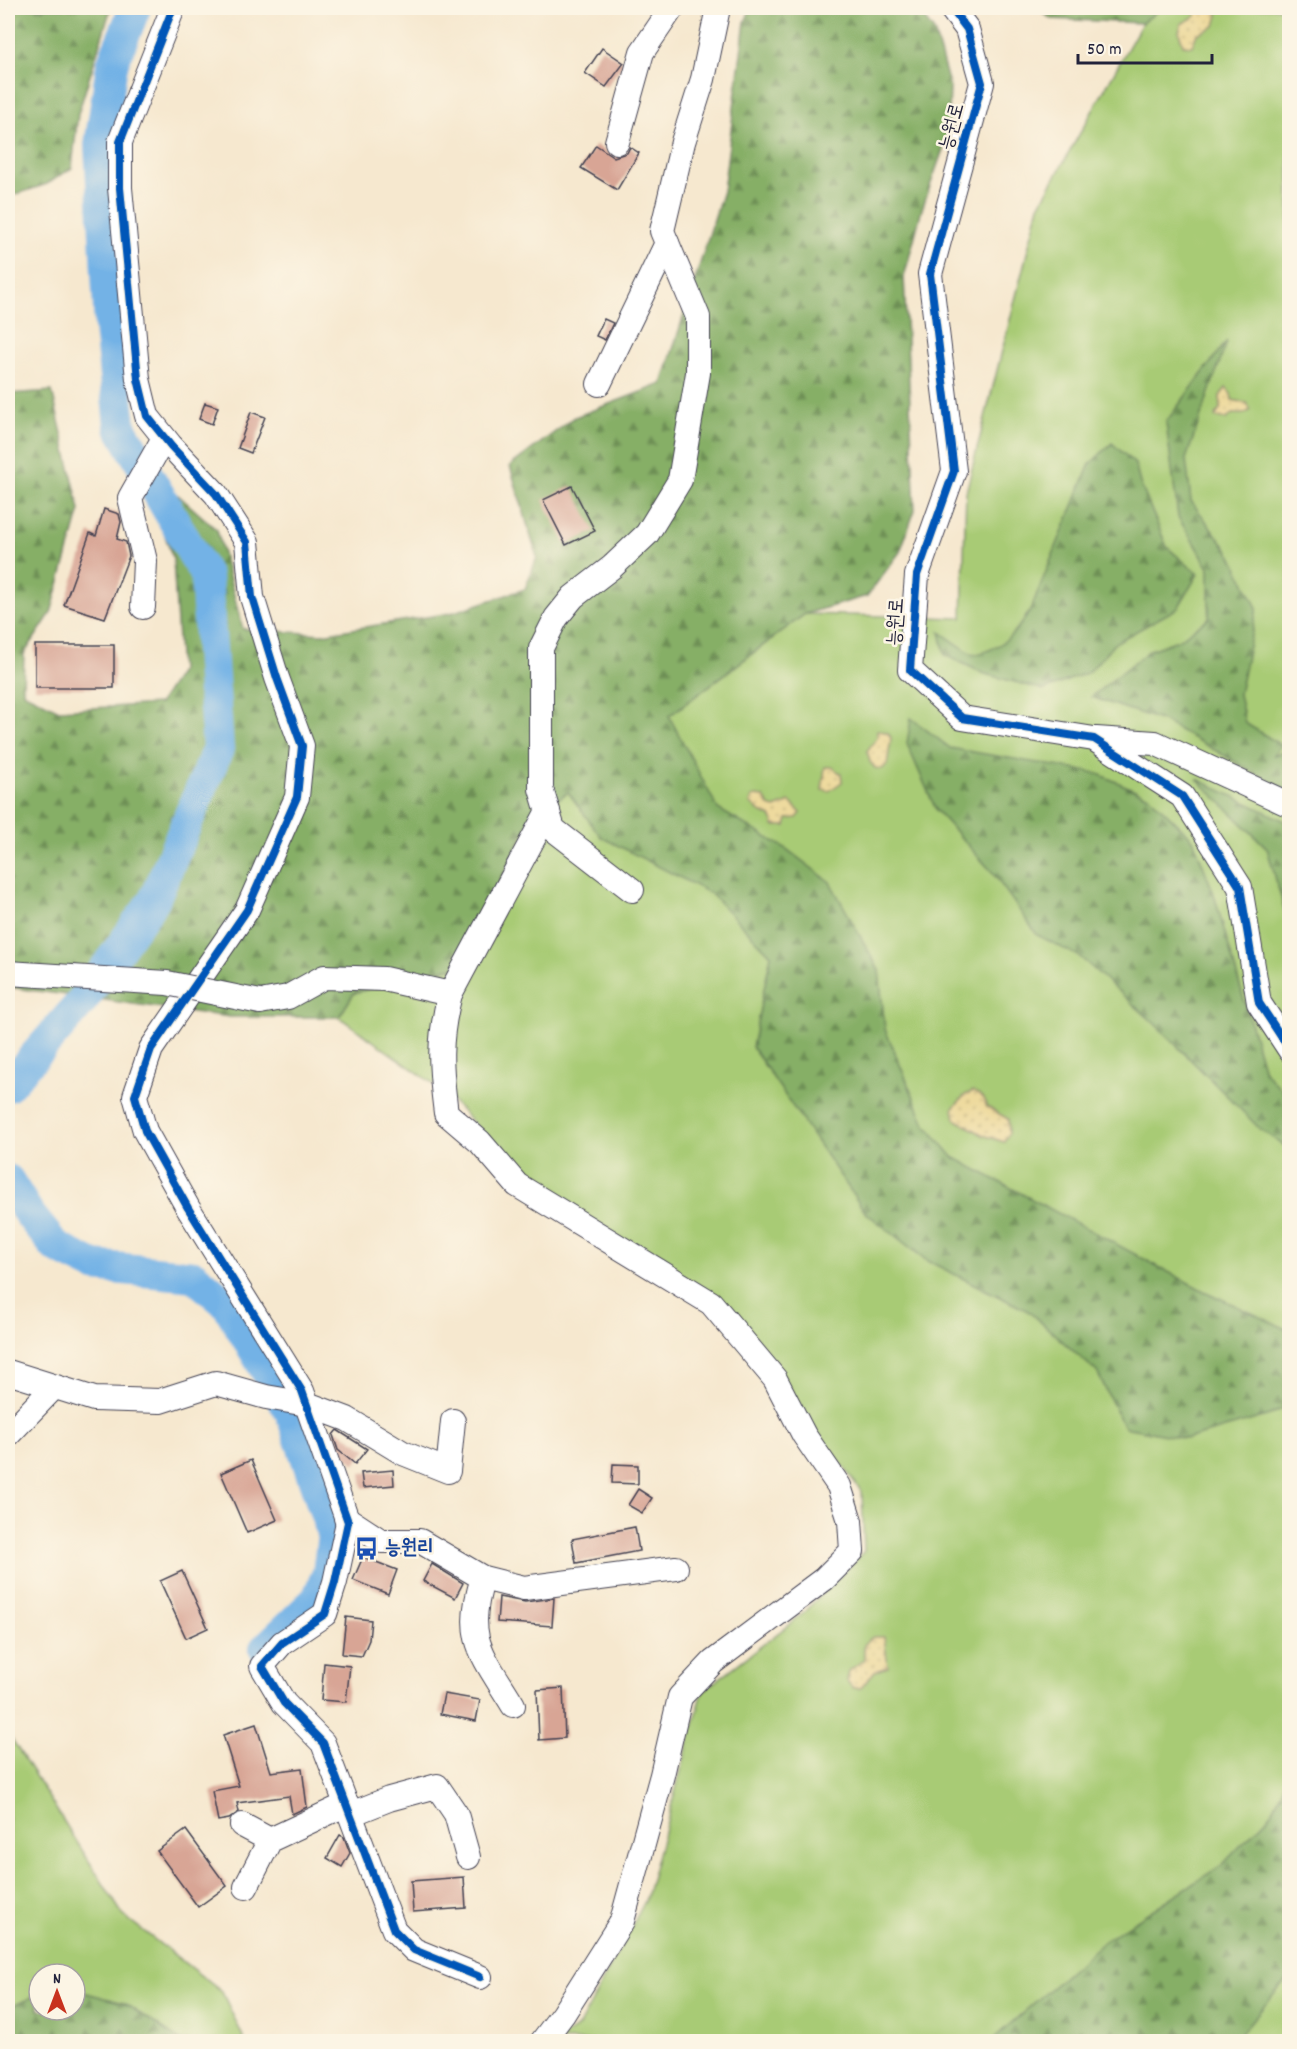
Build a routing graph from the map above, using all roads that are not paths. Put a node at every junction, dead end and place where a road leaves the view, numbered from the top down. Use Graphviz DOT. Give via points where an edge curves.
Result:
graph roads {
  1 [pos="173,8"];
  2 [pos="672,8"];
  3 [pos="718,8"];
  4 [pos="951,8"];
  5 [pos="617,142"];
  6 [pos="667,243"];
  7 [pos="599,384"];
  8 [pos="164,439"];
  9 [pos="143,607"];
  10 [pos="1094,739"];
  11 [pos="1290,804"];
  12 [pos="548,811"];
  13 [pos="632,890"];
  14 [pos="8,973"];
  15 [pos="450,994"];
  16 [pos="1290,1050"];
  17 [pos="8,1372"];
  18 [pos="54,1387"];
  19 [pos="307,1404"];
  20 [pos="453,1421"];
  21 [pos="8,1435"];
  22 [pos="346,1518"];
  23 [pos="676,1568"];
  24 [pos="483,1578"];
  25 [pos="513,1705"];
  26 [pos="349,1809"];
  27 [pos="242,1825"];
  28 [pos="270,1840"];
  29 [pos="468,1857"];
  30 [pos="246,1887"];
  31 [pos="480,1977"];
  32 [pos="542,2042"];
  1 -- 8 [label="street" via="120,142 120,188 138,379 147,416"];
  2 -- 5 [label="street" via="642,52"];
  3 -- 6 [label="street" via="662,231"];
  4 -- 10 [label="street, 능원로" via="967,29 982,84 930,274 954,471 917,575 910,670 962,718"];
  6 -- 7 [label="street"];
  6 -- 12 [label="street" via="698,316 698,373 680,480 647,534 573,597 556,618 541,648 541,789"];
  8 -- 9 [label="street" via="130,498 145,561"];
  8 -- 19 [label="street" via="216,494 246,542 252,597 302,746 297,797 247,910 151,1049 135,1096 151,1141 188,1208"];
  10 -- 11 [label="street" via="1155,743"];
  10 -- 16 [label="street, 능원로" via="1182,796 1240,887 1259,1004"];
  12 -- 13 [label="street" via="553,829"];
  12 -- 15 [label="street"];
  14 -- 15 [label="street, bridge" via="167,983 260,1002 288,997 324,977 384,979"];
  15 -- 32 [label="street" via="439,1060 446,1113 480,1142 517,1185 711,1303 775,1379 804,1435 839,1486 852,1551 824,1579 713,1662 680,1697 622,1921"];
  17 -- 18 [label="street"];
  18 -- 19 [label="street" via="94,1399 160,1401 216,1383"];
  18 -- 21 [label="street"];
  19 -- 20 [label="street" via="347,1419 402,1453 448,1471"];
  19 -- 22 [label="street"];
  22 -- 24 [label="street" via="381,1541 420,1541"];
  22 -- 26 [label="street" via="325,1614 282,1643 262,1666 284,1703 323,1743"];
  23 -- 24 [label="street" via="524,1588"];
  24 -- 25 [label="street" via="473,1619 477,1644"];
  26 -- 28 [label="street"];
  26 -- 29 [label="street" via="437,1786 456,1814"];
  26 -- 31 [label="street" via="394,1930 414,1950"];
  27 -- 28 [label="street"];
  28 -- 30 [label="street"];
}
